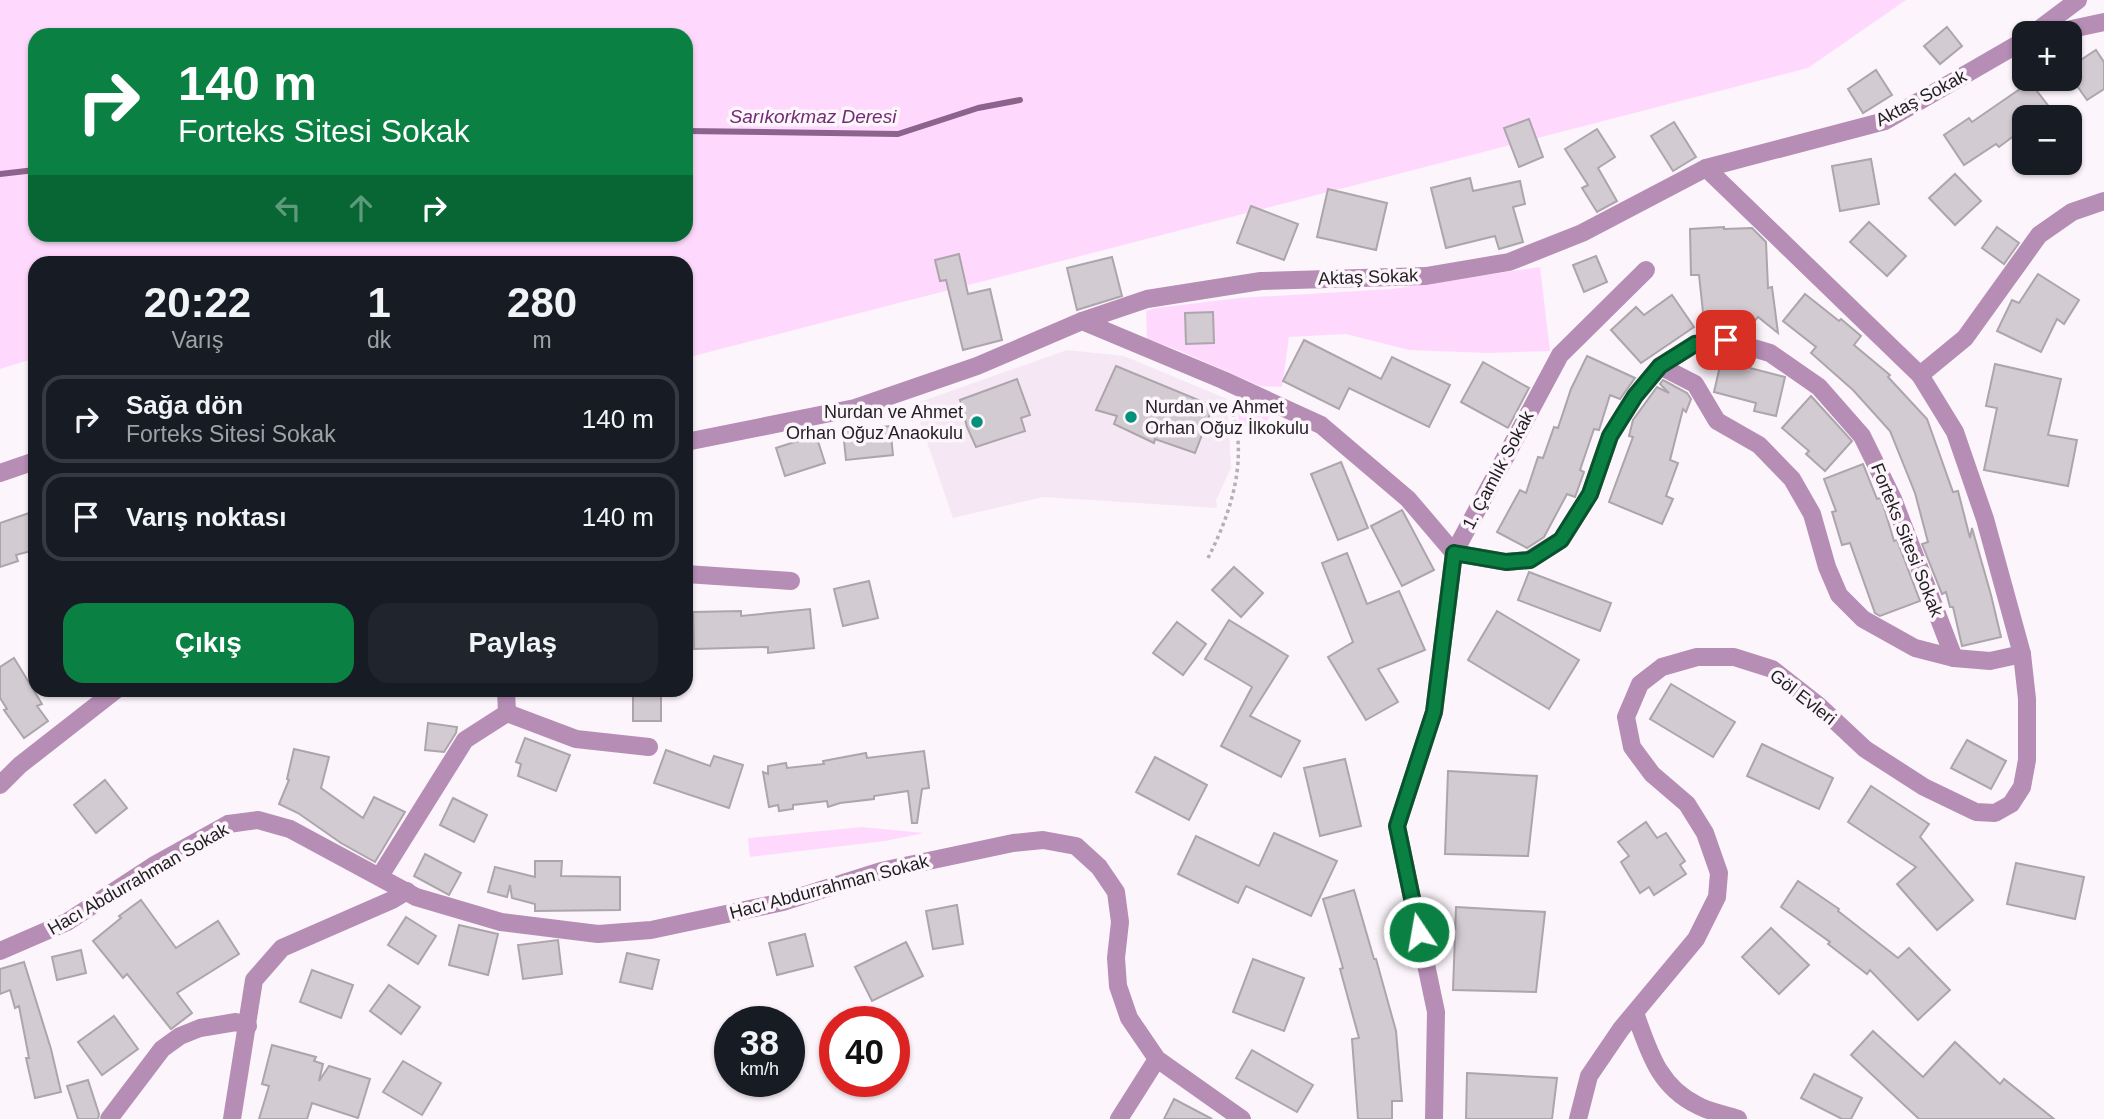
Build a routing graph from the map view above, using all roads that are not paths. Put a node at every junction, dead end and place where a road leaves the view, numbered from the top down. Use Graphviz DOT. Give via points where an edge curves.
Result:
graph roads {
  1 [pos="2078,0"];
  2 [pos="2050,21"];
  3 [pos="2104,22"];
  4 [pos="2082,27"];
  5 [pos="2012,48"];
  6 [pos="1706,168"];
  7 [pos="2104,201"];
  8 [pos="1646,270"];
  9 [pos="1082,321"];
  10 [pos="1660,366"];
  11 [pos="1920,374"];
  12 [pos="693,441"];
  13 [pos="28,463"];
  14 [pos="0,473"];
  15 [pos="1454,553"];
  16 [pos="693,574"];
  17 [pos="791,581"];
  18 [pos="2022,654"];
  19 [pos="1954,658"];
  20 [pos="107,697"];
  21 [pos="506,697"];
  22 [pos="507,713"];
  23 [pos="649,747"];
  24 [pos="0,785"];
  25 [pos="380,876"];
  26 [pos="407,891"];
  27 [pos="0,951"];
  28 [pos="1635,1013"];
  29 [pos="248,1026"];
  30 [pos="1157,1059"];
  31 [pos="109,1119"];
  32 [pos="232,1119"];
  33 [pos="1119,1119"];
  34 [pos="1242,1119"];
  35 [pos="1434,1119"];
  36 [pos="1578,1119"];
  37 [pos="1738,1119"];
  1 -- 2 [label="street"];
  3 -- 4 [label="street"];
  5 -- 6 [label="street, Aktaş Sokak" via="1885,121"];
  6 -- 9 [label="street, Aktaş Sokak" via="1573,237 1509,262 1426,276 1261,281 1147,299"];
  6 -- 11 [label="street"];
  7 -- 11 [label="street" via="2072,212 2039,235 1965,338"];
  8 -- 15 [label="street, 1. Çamlık Sokak" via="1560,355"];
  9 -- 12 [label="street, Aktaş Sokak" via="977,366 855,408"];
  9 -- 15 [label="street" via="1321,425 1408,499"];
  10 -- 15 [label="street, Forteks Sitesi Sokak" via="1610,436 1590,494 1561,540 1530,560 1506,562"];
  10 -- 19 [label="street" via="1695,384 1717,421 1759,445 1792,479 1812,514 1839,595 1863,619 1915,648"];
  10 -- 19 [label="street, Forteks Sitesi Sokak" via="1695,344 1726,340 1770,353 1819,387 1869,449"];
  11 -- 18 [label="street" via="1955,432 1985,519"];
  13 -- 14 [label="street"];
  15 -- 35 [label="street, 1. Çamlık Sokak" via="1434,712 1397,826 1436,1012"];
  16 -- 17 [label="street"];
  18 -- 19 [label="street" via="1990,661"];
  18 -- 28 [label="street, Göl Evleri" via="2027,760 2022,787 2011,804 1995,813 1976,812 1924,787 1865,749 1772,669 1734,657 1697,657 1662,667 1640,684 1626,717 1632,747 1652,774 1688,804 1705,833 1719,873 1717,897 1696,939"];
  20 -- 24 [label="street"];
  21 -- 22 [label="street"];
  22 -- 23 [label="street" via="576,739"];
  22 -- 25 [label="street" via="465,740"];
  25 -- 26 [label="street, Hacı Abdurrahman Sokak"];
  25 -- 27 [label="street, Hacı Abdurrahman Sokak" via="290,829 258,820 228,824 67,922"];
  26 -- 29 [label="street" via="282,948 254,980"];
  26 -- 30 [label="street, Hacı Abdurrahman Sokak" via="500,922 598,934 651,930 783,902 881,871 1013,843 1043,840 1076,846 1099,867 1116,892 1118,986 1129,1018"];
  28 -- 36 [label="street, Göl Evleri" via="1590,1076"];
  28 -- 37 [label="street" via="1653,1063 1670,1088 1697,1106"];
  29 -- 31 [label="street" via="200,1028 180,1036 162,1049"];
  29 -- 32 [label="street"];
  30 -- 33 [label="street"];
  30 -- 34 [label="street, Hacı Abdurrahman Sokak"];
}
